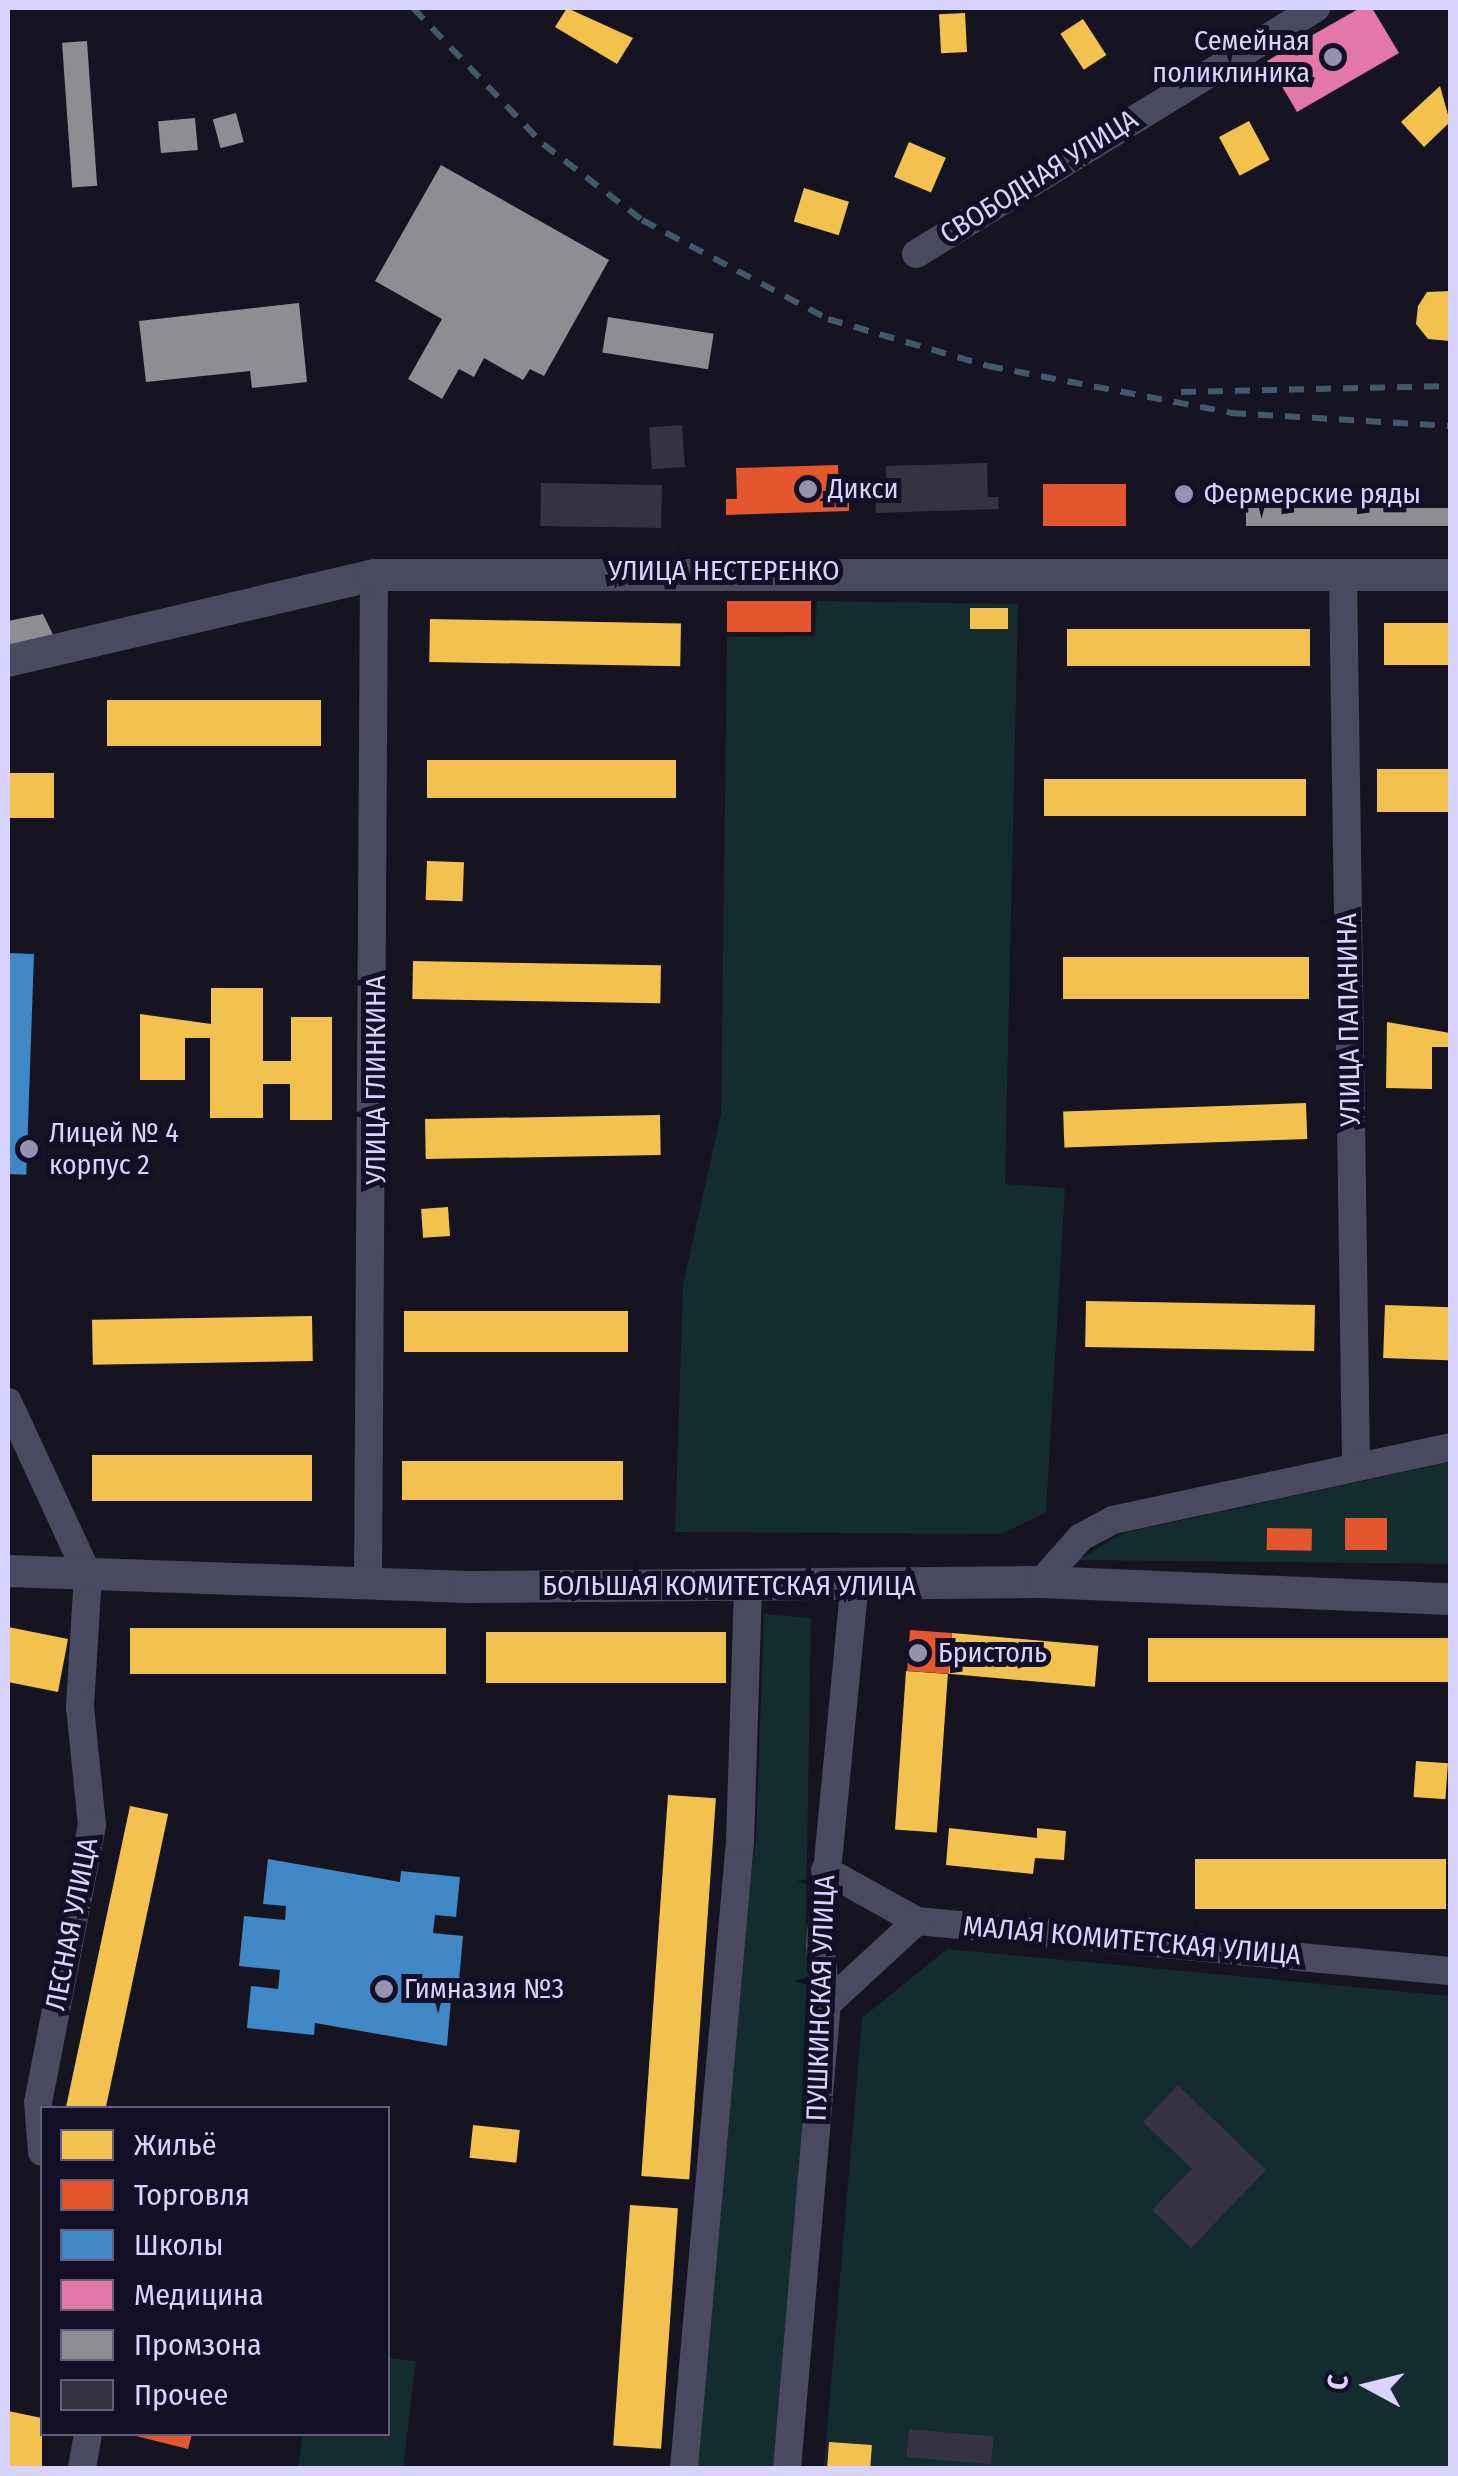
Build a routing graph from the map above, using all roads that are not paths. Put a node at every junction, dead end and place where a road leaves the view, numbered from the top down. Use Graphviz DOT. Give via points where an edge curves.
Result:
graph roads {
  1 [pos="1316,8"];
  2 [pos="916,254"];
  3 [pos="374,576"];
  4 [pos="1343,576"];
  5 [pos="1450,576"];
  6 [pos="8,661"];
  7 [pos="8,1402"];
  8 [pos="1450,1447"];
  9 [pos="1356,1464"];
  10 [pos="8,1570"];
  11 [pos="88,1575"];
  12 [pos="1041,1582"];
  13 [pos="368,1584"];
  14 [pos="748,1588"];
  15 [pos="854,1588"];
  16 [pos="1450,1599"];
  17 [pos="825,1870"];
  18 [pos="917,1921"];
  19 [pos="1450,1971"];
  20 [pos="827,2004"];
  21 [pos="40,2127"];
  22 [pos="88,2436"];
  23 [pos="82,2468"];
  24 [pos="684,2468"];
  25 [pos="787,2468"];
  1 -- 2 [label="street, СВОБОДНАЯ УЛИЦА"];
  3 -- 4 [label="street, УЛИЦА НЕСТЕРЕНКО"];
  3 -- 6 [label="street, УЛИЦА НЕСТЕРЕНКО"];
  3 -- 13 [label="street, УЛИЦА ГЛИНКИНА"];
  4 -- 5 [label="street, УЛИЦА НЕСТЕРЕНКО"];
  4 -- 9 [label="street, УЛИЦА ПАПАНИНА"];
  7 -- 11 [label="street"];
  8 -- 9 [label="street"];
  9 -- 12 [label="street" via="1112,1520 1081,1537"];
  10 -- 11 [label="street, БОЛЬШАЯ КОМИТЕТСКАЯ УЛИЦА"];
  11 -- 13 [label="street, БОЛЬШАЯ КОМИТЕТСКАЯ УЛИЦА"];
  11 -- 21 [label="street, ЛЕСНАЯ УЛИЦА" via="80,1707 92,1825 38,2102"];
  12 -- 15 [label="street, БОЛЬШАЯ КОМИТЕТСКАЯ УЛИЦА"];
  12 -- 16 [label="street, БОЛЬШАЯ КОМИТЕТСКАЯ УЛИЦА"];
  13 -- 14 [label="street, БОЛЬШАЯ КОМИТЕТСКАЯ УЛИЦА"];
  14 -- 15 [label="street, БОЛЬШАЯ КОМИТЕТСКАЯ УЛИЦА"];
  14 -- 24 [label="street" via="740,1842"];
  15 -- 17 [label="street, ПУШКИНСКАЯ УЛИЦА"];
  17 -- 18 [label="street, МАЛАЯ КОМИТЕТСКАЯ УЛИЦА"];
  17 -- 20 [label="street, ПУШКИНСКАЯ УЛИЦА"];
  18 -- 19 [label="street, МАЛАЯ КОМИТЕТСКАЯ УЛИЦА"];
  18 -- 20 [label="street"];
  20 -- 25 [label="street, ПУШКИНСКАЯ УЛИЦА"];
  22 -- 23 [label="street"];
}
